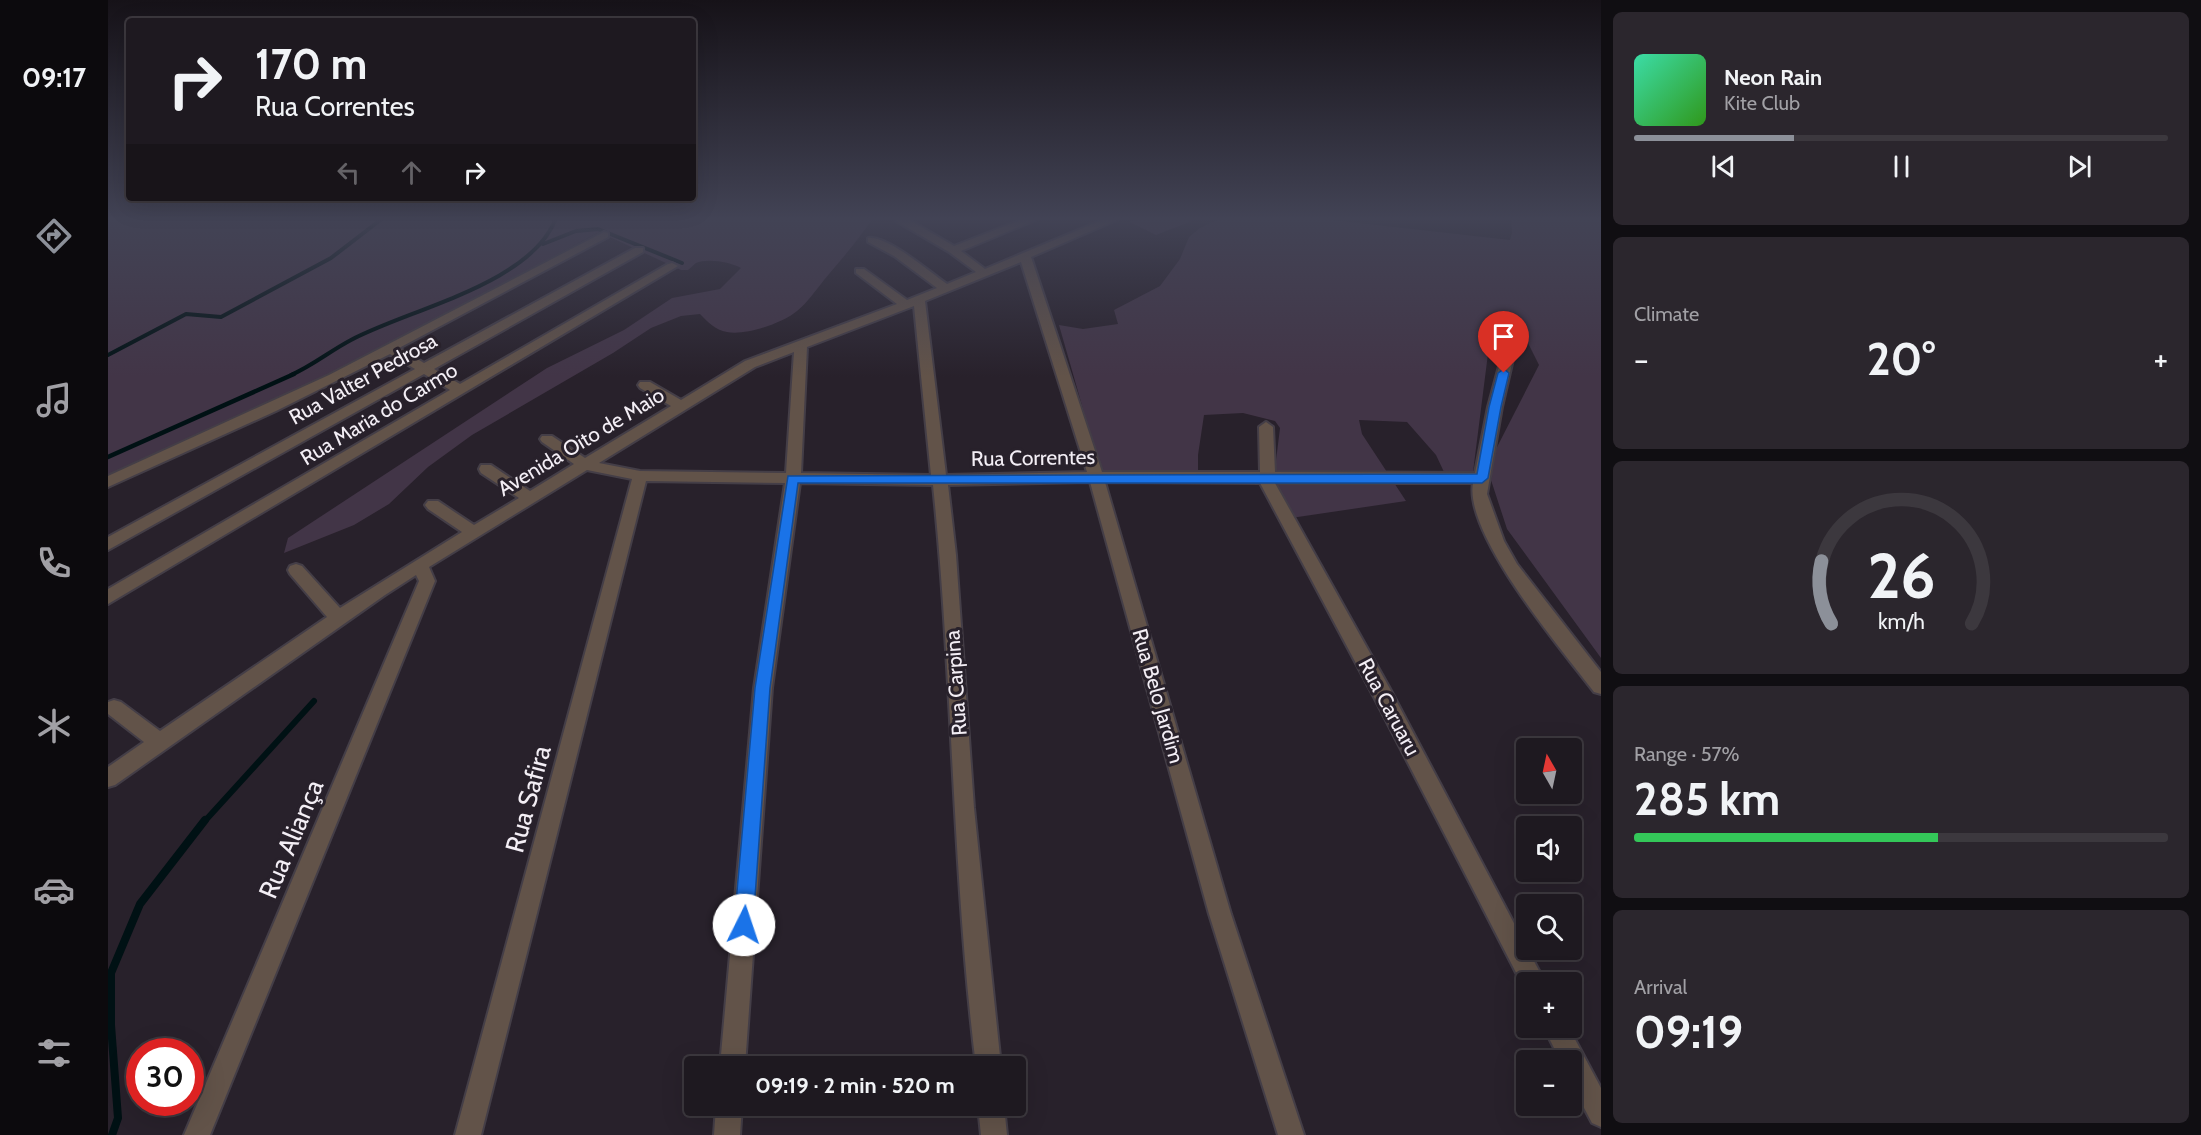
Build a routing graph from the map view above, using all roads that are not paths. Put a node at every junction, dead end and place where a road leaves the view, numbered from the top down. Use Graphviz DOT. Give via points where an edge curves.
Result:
graph roads {
  1 [pos="534,271"];
  2 [pos="601,271"];
  3 [pos="664,271"];
  4 [pos="860,271"];
  5 [pos="921,271"];
  6 [pos="981,271"];
  7 [pos="989,271"];
  8 [pos="1030,271"];
  9 [pos="984,273"];
  10 [pos="946,290"];
  11 [pos="912,303"];
  12 [pos="801,344"];
  13 [pos="391,349"];
  14 [pos="1508,355"];
  15 [pos="426,369"];
  16 [pos="645,385"];
  17 [pos="460,390"];
  18 [pos="682,406"];
  19 [pos="1266,427"];
  20 [pos="548,439"];
  21 [pos="585,465"];
  22 [pos="486,470"];
  23 [pos="640,476"];
  24 [pos="1096,477"];
  25 [pos="1267,477"];
  26 [pos="1482,478"];
  27 [pos="793,479"];
  28 [pos="939,480"];
  29 [pos="108,482"];
  30 [pos="529,497"];
  31 [pos="433,505"];
  32 [pos="473,532"];
  33 [pos="108,544"];
  34 [pos="420,565"];
  35 [pos="296,570"];
  36 [pos="108,597"];
  37 [pos="338,618"];
  38 [pos="1601,686"];
  39 [pos="114,708"];
  40 [pos="159,742"];
  41 [pos="108,778"];
  42 [pos="1528,972"];
  43 [pos="1561,1038"];
  44 [pos="733,1056"];
  45 [pos="987,1056"];
  46 [pos="1601,1114"];
  47 [pos="728,1116"];
  48 [pos="992,1116"];
  49 [pos="197,1135"];
  50 [pos="468,1135"];
  51 [pos="727,1135"];
  52 [pos="994,1135"];
  53 [pos="1291,1135"];
  1 -- 13 [label="street"];
  2 -- 15 [label="street, Rua Valter Pedrosa"];
  3 -- 17 [label="street, Rua Maria do Carmo"];
  4 -- 11 [label="street"];
  5 -- 10 [label="street"];
  6 -- 9 [label="street"];
  7 -- 9 [label="street, Avenida Oito de Maio"];
  8 -- 24 [label="street, Rua Belo Jardim"];
  9 -- 10 [label="street, Avenida Oito de Maio"];
  10 -- 11 [label="street, Avenida Oito de Maio"];
  11 -- 12 [label="street, Avenida Oito de Maio"];
  11 -- 28 [label="street, Rua Carpina"];
  12 -- 18 [label="street, Avenida Oito de Maio" via="750,364"];
  12 -- 27 [label="street"];
  13 -- 15 [label="street"];
  13 -- 29 [label="street"];
  14 -- 26 [label="street"];
  15 -- 17 [label="street"];
  15 -- 33 [label="street, Rua Valter Pedrosa"];
  16 -- 18 [label="street"];
  17 -- 36 [label="street, Rua Maria do Carmo"];
  18 -- 21 [label="street, Avenida Oito de Maio"];
  19 -- 25 [label="street, Rua Caruaru"];
  20 -- 21 [label="street"];
  21 -- 23 [label="street, Rua Correntes"];
  21 -- 30 [label="street, Avenida Oito de Maio"];
  22 -- 30 [label="street"];
  23 -- 27 [label="street, Rua Correntes"];
  23 -- 50 [label="street, Rua Safira"];
  24 -- 25 [label="street, Rua Correntes"];
  24 -- 28 [label="street, Rua Correntes"];
  24 -- 53 [label="street, Rua Belo Jardim" via="1220,914"];
  25 -- 26 [label="street, Rua Correntes"];
  25 -- 42 [label="street, Rua Caruaru"];
  26 -- 38 [label="street" via="1479,494 1496,541 1511,568"];
  27 -- 28 [label="street, Rua Correntes"];
  27 -- 44 [label="street" via="763,688"];
  28 -- 45 [label="street, Rua Carpina"];
  30 -- 32 [label="street, Avenida Oito de Maio"];
  31 -- 32 [label="street"];
  32 -- 34 [label="street, Avenida Oito de Maio"];
  34 -- 37 [label="street, Avenida Oito de Maio"];
  34 -- 49 [label="street, Rua Aliança" via="427,581"];
  35 -- 37 [label="street"];
  37 -- 40 [label="street, Avenida Oito de Maio"];
  39 -- 40 [label="street"];
  40 -- 41 [label="street, Avenida Oito de Maio"];
  43 -- 46 [label="street"];
  47 -- 51 [label="street"];
  48 -- 52 [label="street"];
}
